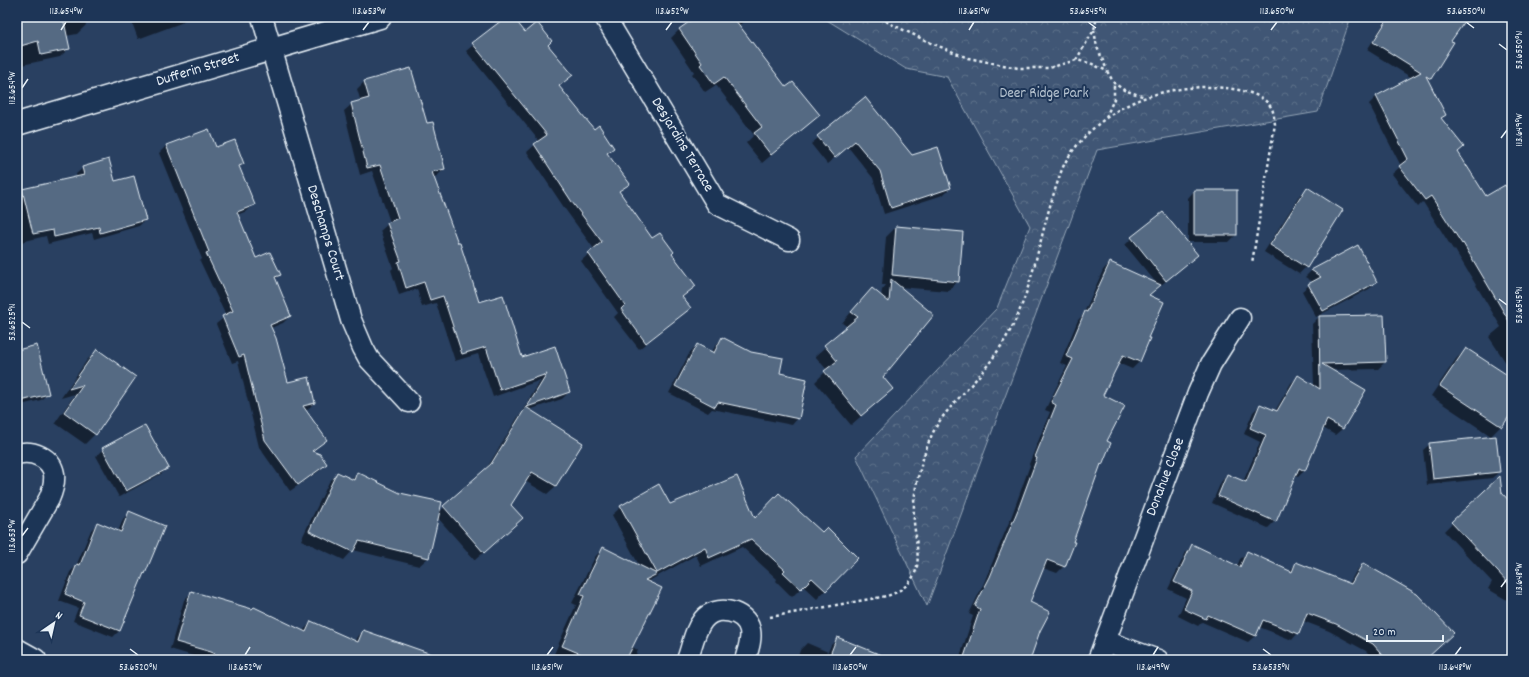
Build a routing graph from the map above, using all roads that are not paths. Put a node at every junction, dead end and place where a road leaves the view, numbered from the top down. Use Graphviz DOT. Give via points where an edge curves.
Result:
graph roads {
  1 [pos="262,17"];
  2 [pos="380,17"];
  3 [pos="605,17"];
  4 [pos="271,48"];
  5 [pos="17,124"];
  6 [pos="789,240"];
  7 [pos="1240,318"];
  8 [pos="409,402"];
  9 [pos="17,454"];
  10 [pos="17,554"];
  11 [pos="1105,641"];
  12 [pos="17,650"];
  13 [pos="35,660"];
  14 [pos="687,660"];
  15 [pos="745,660"];
  16 [pos="1098,660"];
  17 [pos="1158,660"];
  1 -- 4 [label="street, Deschamps Court"];
  2 -- 4 [label="street, Dufferin Street"];
  3 -- 6 [label="street, Desjardins Terrace" via="717,204"];
  4 -- 5 [label="street, Dufferin Street"];
  4 -- 8 [label="street, Deschamps Court" via="353,325 369,358"];
  7 -- 11 [label="street, Donahue Close" via="1211,364 1198,393"];
  9 -- 10 [label="street" via="24,452 40,456 54,474 49,499"];
  11 -- 16 [label="street, Donahue Close"];
  11 -- 17 [label="street"];
  12 -- 13 [label="street"];
  14 -- 15 [label="street" via="703,618 712,613 730,611 746,620 750,629 751,638"];
}
